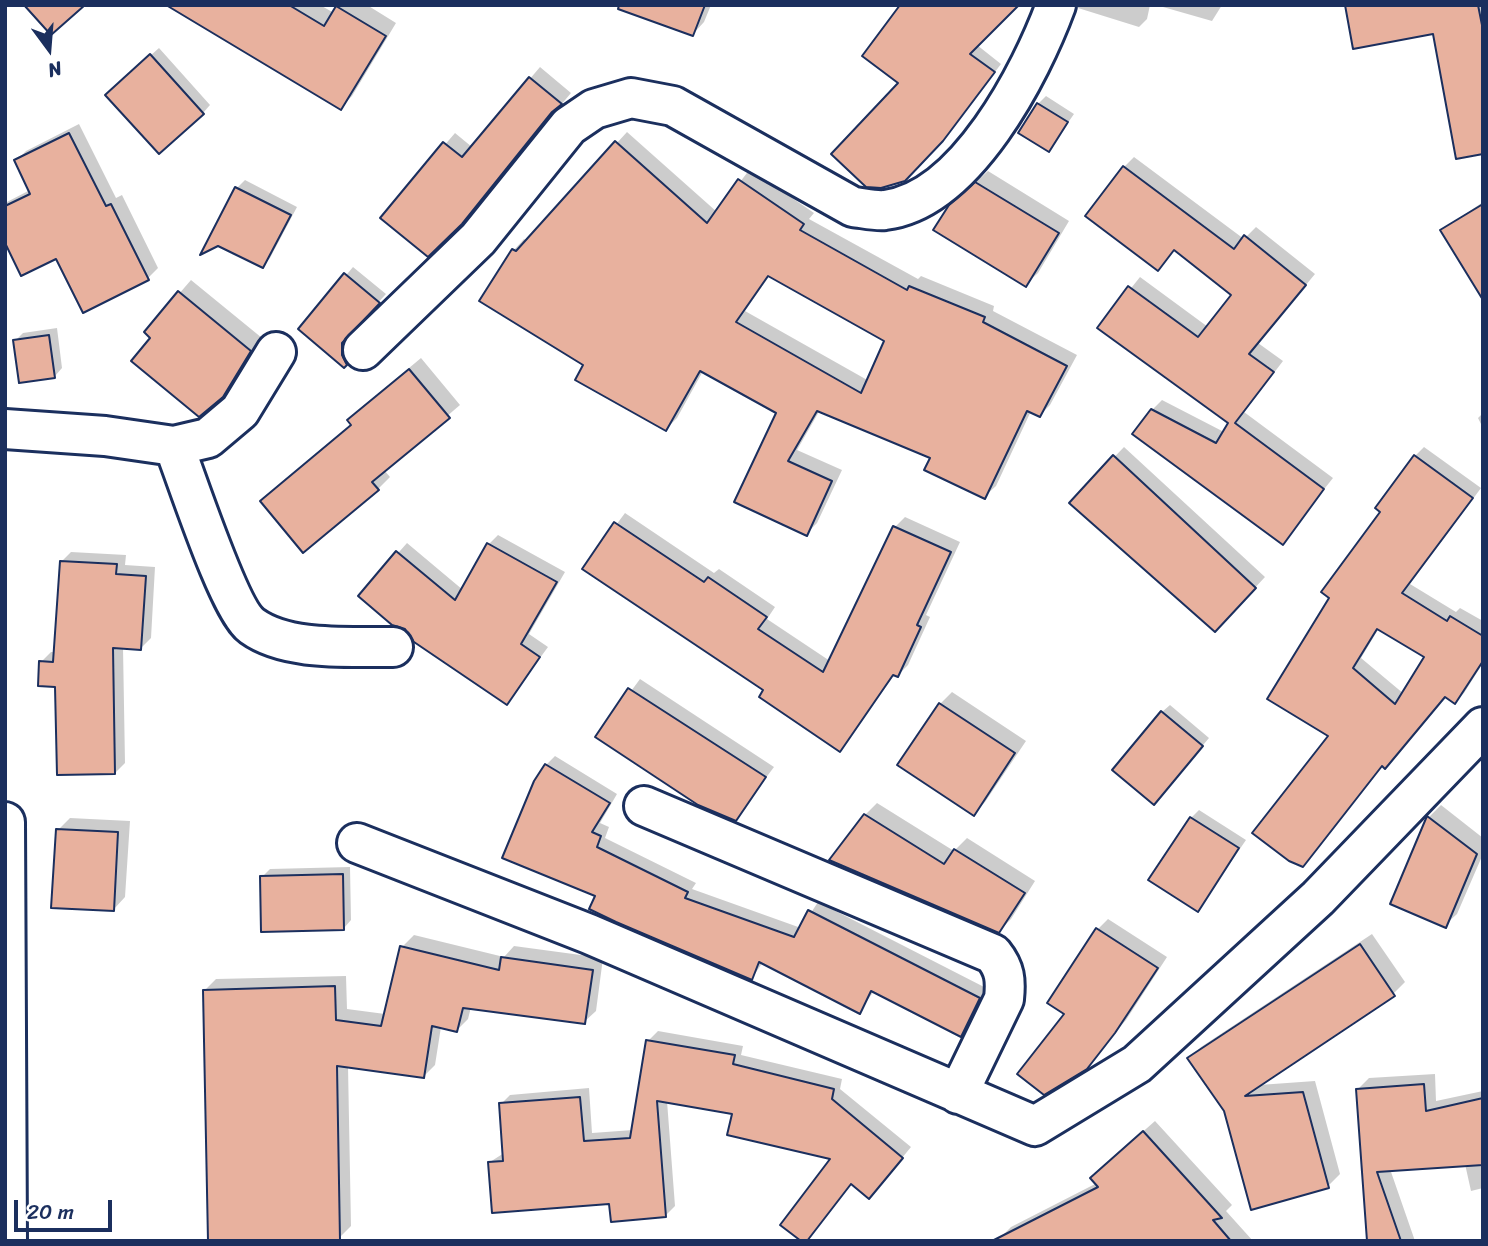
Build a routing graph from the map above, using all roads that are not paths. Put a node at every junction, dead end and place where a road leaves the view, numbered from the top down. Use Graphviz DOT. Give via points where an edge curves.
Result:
graph roads {
  1 [pos="1056,5"];
  2 [pos="363,350"];
  3 [pos="276,352"];
  4 [pos="5,429"];
  5 [pos="174,446"];
  6 [pos="393,647"];
  7 [pos="1483,727"];
  8 [pos="644,806"];
  9 [pos="5,822"];
  10 [pos="358,843"];
  11 [pos="6,888"];
  12 [pos="958,1094"];
  13 [pos="7,1241"];
  1 -- 2 [label="street" via="1034,59 994,127 936,187 912,202 885,210 853,207 673,106 631,99 594,109 569,126 478,239"];
  3 -- 5 [label="street" via="240,411 208,438"];
  4 -- 5 [label="street"];
  5 -- 6 [label="street" via="230,596 251,626 296,644"];
  7 -- 12 [label="street" via="1318,898 1138,1064 1035,1126"];
  8 -- 12 [label="street" via="993,954 1003,966 1004,999"];
  9 -- 11 [label="street"];
  10 -- 12 [label="street" via="589,934"];
  11 -- 13 [label="street"];
}
